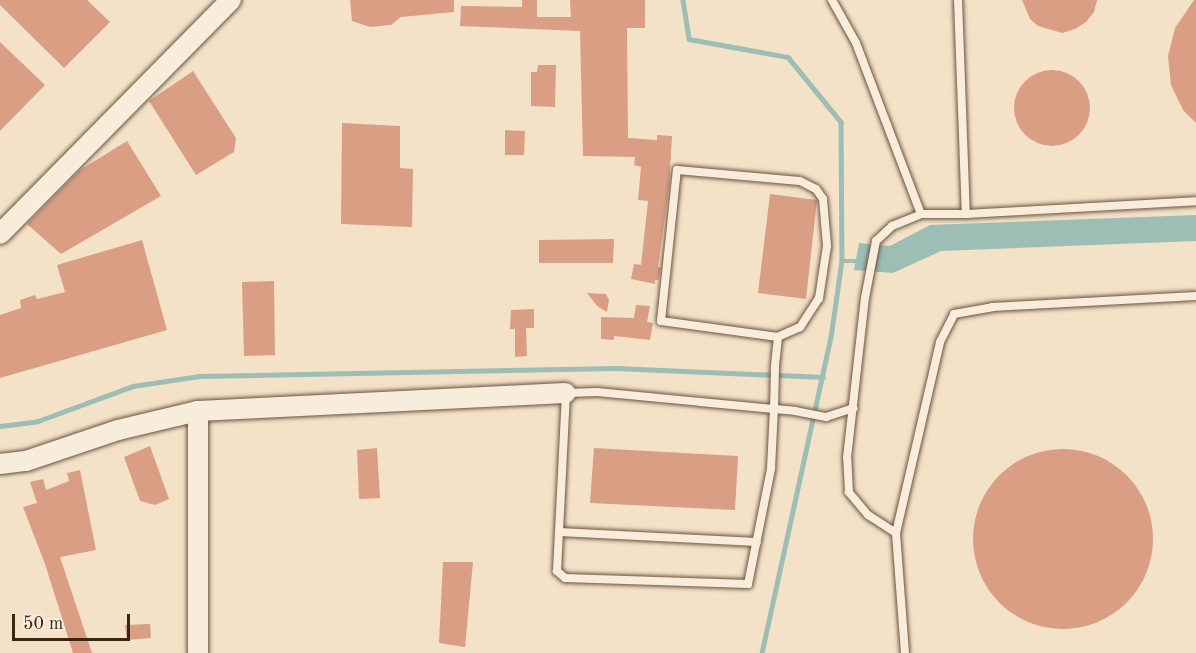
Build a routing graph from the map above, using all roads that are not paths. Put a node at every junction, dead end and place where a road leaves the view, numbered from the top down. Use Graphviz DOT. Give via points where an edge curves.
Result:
graph roads {
  1 [pos="231,0"];
  2 [pos="832,0"];
  3 [pos="958,0"];
  4 [pos="1196,201"];
  5 [pos="921,214"];
  6 [pos="966,214"];
  7 [pos="0,234"];
  8 [pos="1196,296"];
  9 [pos="778,337"];
  10 [pos="566,393"];
  11 [pos="774,408"];
  12 [pos="854,408"];
  13 [pos="198,411"];
  14 [pos="0,464"];
  15 [pos="559,532"];
  16 [pos="896,533"];
  17 [pos="757,542"];
  18 [pos="198,653"];
  19 [pos="905,653"];
  1 -- 7 [label="street"];
  2 -- 5 [label="lane" via="856,43"];
  3 -- 6 [label="lane"];
  4 -- 6 [label="lane"];
  5 -- 6 [label="lane"];
  5 -- 12 [label="lane" via="892,226 876,241 865,298"];
  8 -- 16 [label="lane" via="992,307 954,314 940,342"];
  9 -- 9 [label="lane" via="661,321 677,170 800,181 816,189 823,199 827,246 819,298 800,327"];
  9 -- 11 [label="lane"];
  10 -- 11 [label="lane" via="597,392"];
  10 -- 13 [label="street"];
  10 -- 15 [label="lane"];
  11 -- 12 [label="lane" via="826,417"];
  11 -- 17 [label="lane" via="771,469"];
  12 -- 16 [label="lane" via="847,458 849,492 868,515"];
  13 -- 14 [label="street" via="118,430 26,461"];
  13 -- 18 [label="street"];
  15 -- 17 [label="lane"];
  15 -- 17 [label="lane" via="557,571 565,578 748,584"];
  16 -- 19 [label="lane"];
}
